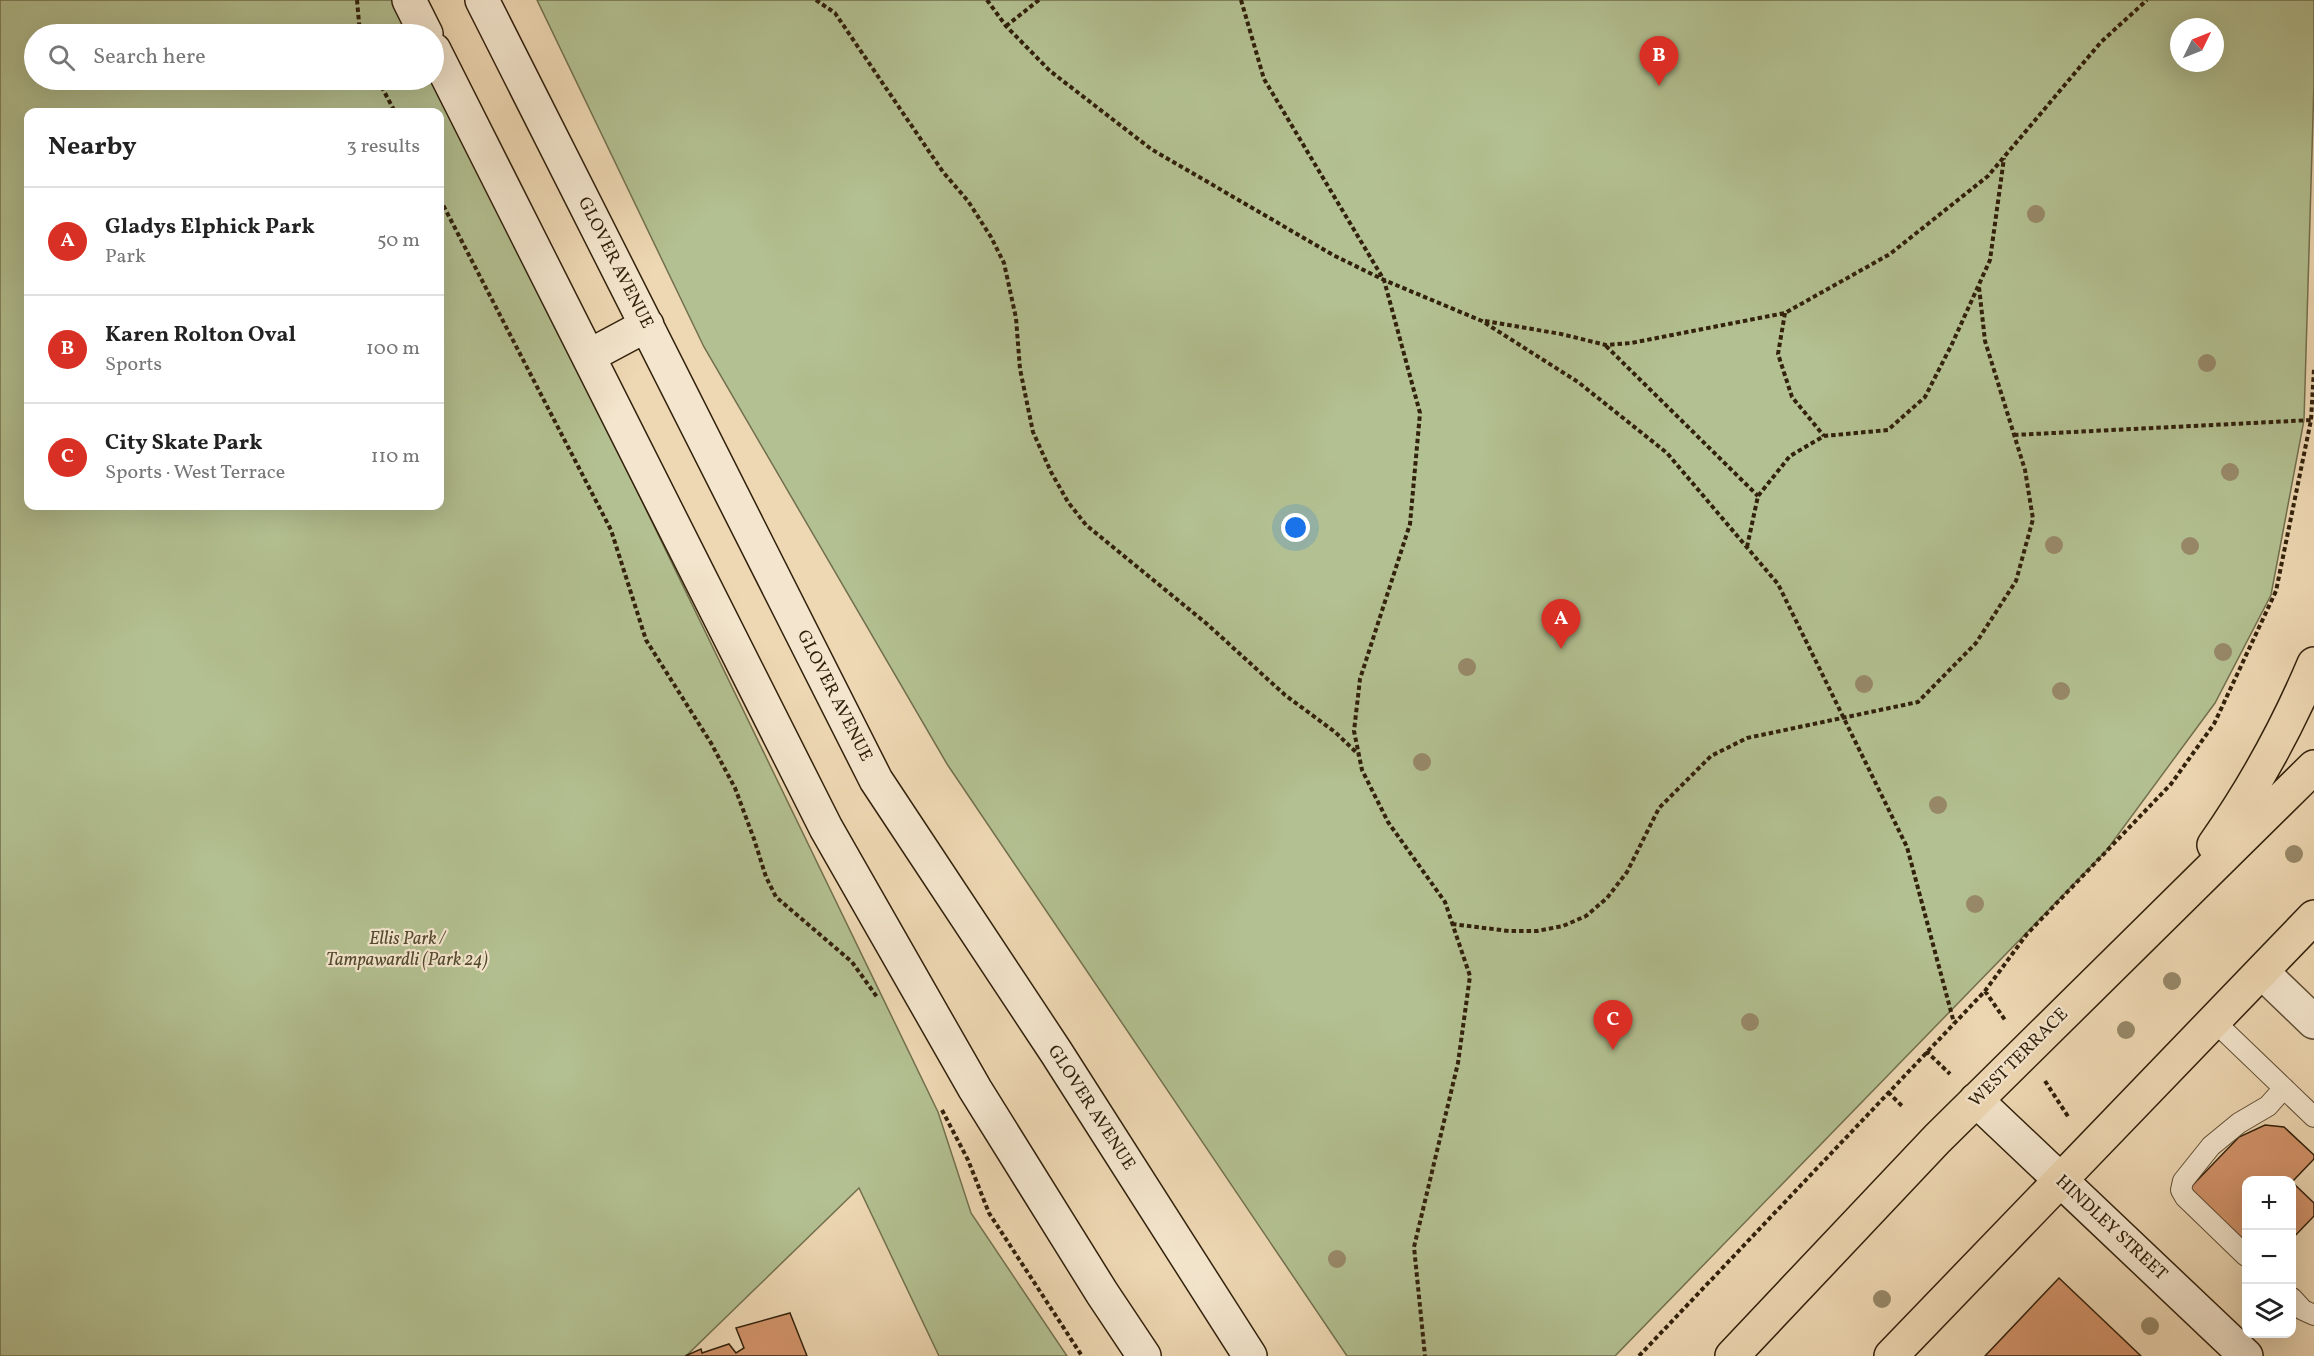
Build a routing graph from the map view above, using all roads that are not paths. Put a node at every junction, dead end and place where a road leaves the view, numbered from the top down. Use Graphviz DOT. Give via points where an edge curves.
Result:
graph roads {
  1 [pos="409,0"];
  2 [pos="482,0"];
  3 [pos="421,24"];
  4 [pos="444,70"];
  5 [pos="647,325"];
  6 [pos="589,356"];
  7 [pos="2314,664"];
  8 [pos="2314,766"];
  9 [pos="2314,917"];
  10 [pos="2138,940"];
  11 [pos="2262,972"];
  12 [pos="2215,1022"];
  13 [pos="2314,1022"];
  14 [pos="2284,1088"];
  15 [pos="1977,1100"];
  16 [pos="2314,1117"];
  17 [pos="2061,1180"];
  18 [pos="2242,1251"];
  19 [pos="2296,1297"];
  20 [pos="2314,1298"];
  21 [pos="2296,1302"];
  22 [pos="2314,1315"];
  23 [pos="1144,1356"];
  24 [pos="1250,1356"];
  25 [pos="1732,1356"];
  26 [pos="1891,1356"];
  27 [pos="2246,1356"];
  1 -- 3 [label="main road"];
  2 -- 5 [label="main road, GLOVER AVENUE"];
  4 -- 6 [label="main road"];
  5 -- 6 [label="main road"];
  5 -- 24 [label="main road, GLOVER AVENUE" via="876,780"];
  6 -- 23 [label="main road" via="826,828 975,1089"];
  7 -- 10 [label="main road" via="2269,758 2233,819"];
  8 -- 10 [label="main road, WEST TERRACE"];
  9 -- 11 [label="main road"];
  10 -- 15 [label="main road, WEST TERRACE"];
  11 -- 12 [label="main road"];
  11 -- 13 [label="main road"];
  12 -- 14 [label="lane"];
  12 -- 17 [label="main road"];
  14 -- 16 [label="lane"];
  14 -- 18 [label="lane" via="2268,1106 2211,1146 2183,1181 2181,1190 2185,1197"];
  15 -- 17 [label="main road, HINDLEY STREET"];
  15 -- 25 [label="main road, WEST TERRACE"];
  17 -- 26 [label="main road"];
  17 -- 27 [label="main road, HINDLEY STREET"];
  19 -- 20 [label="lane"];
  21 -- 22 [label="lane"];
}
